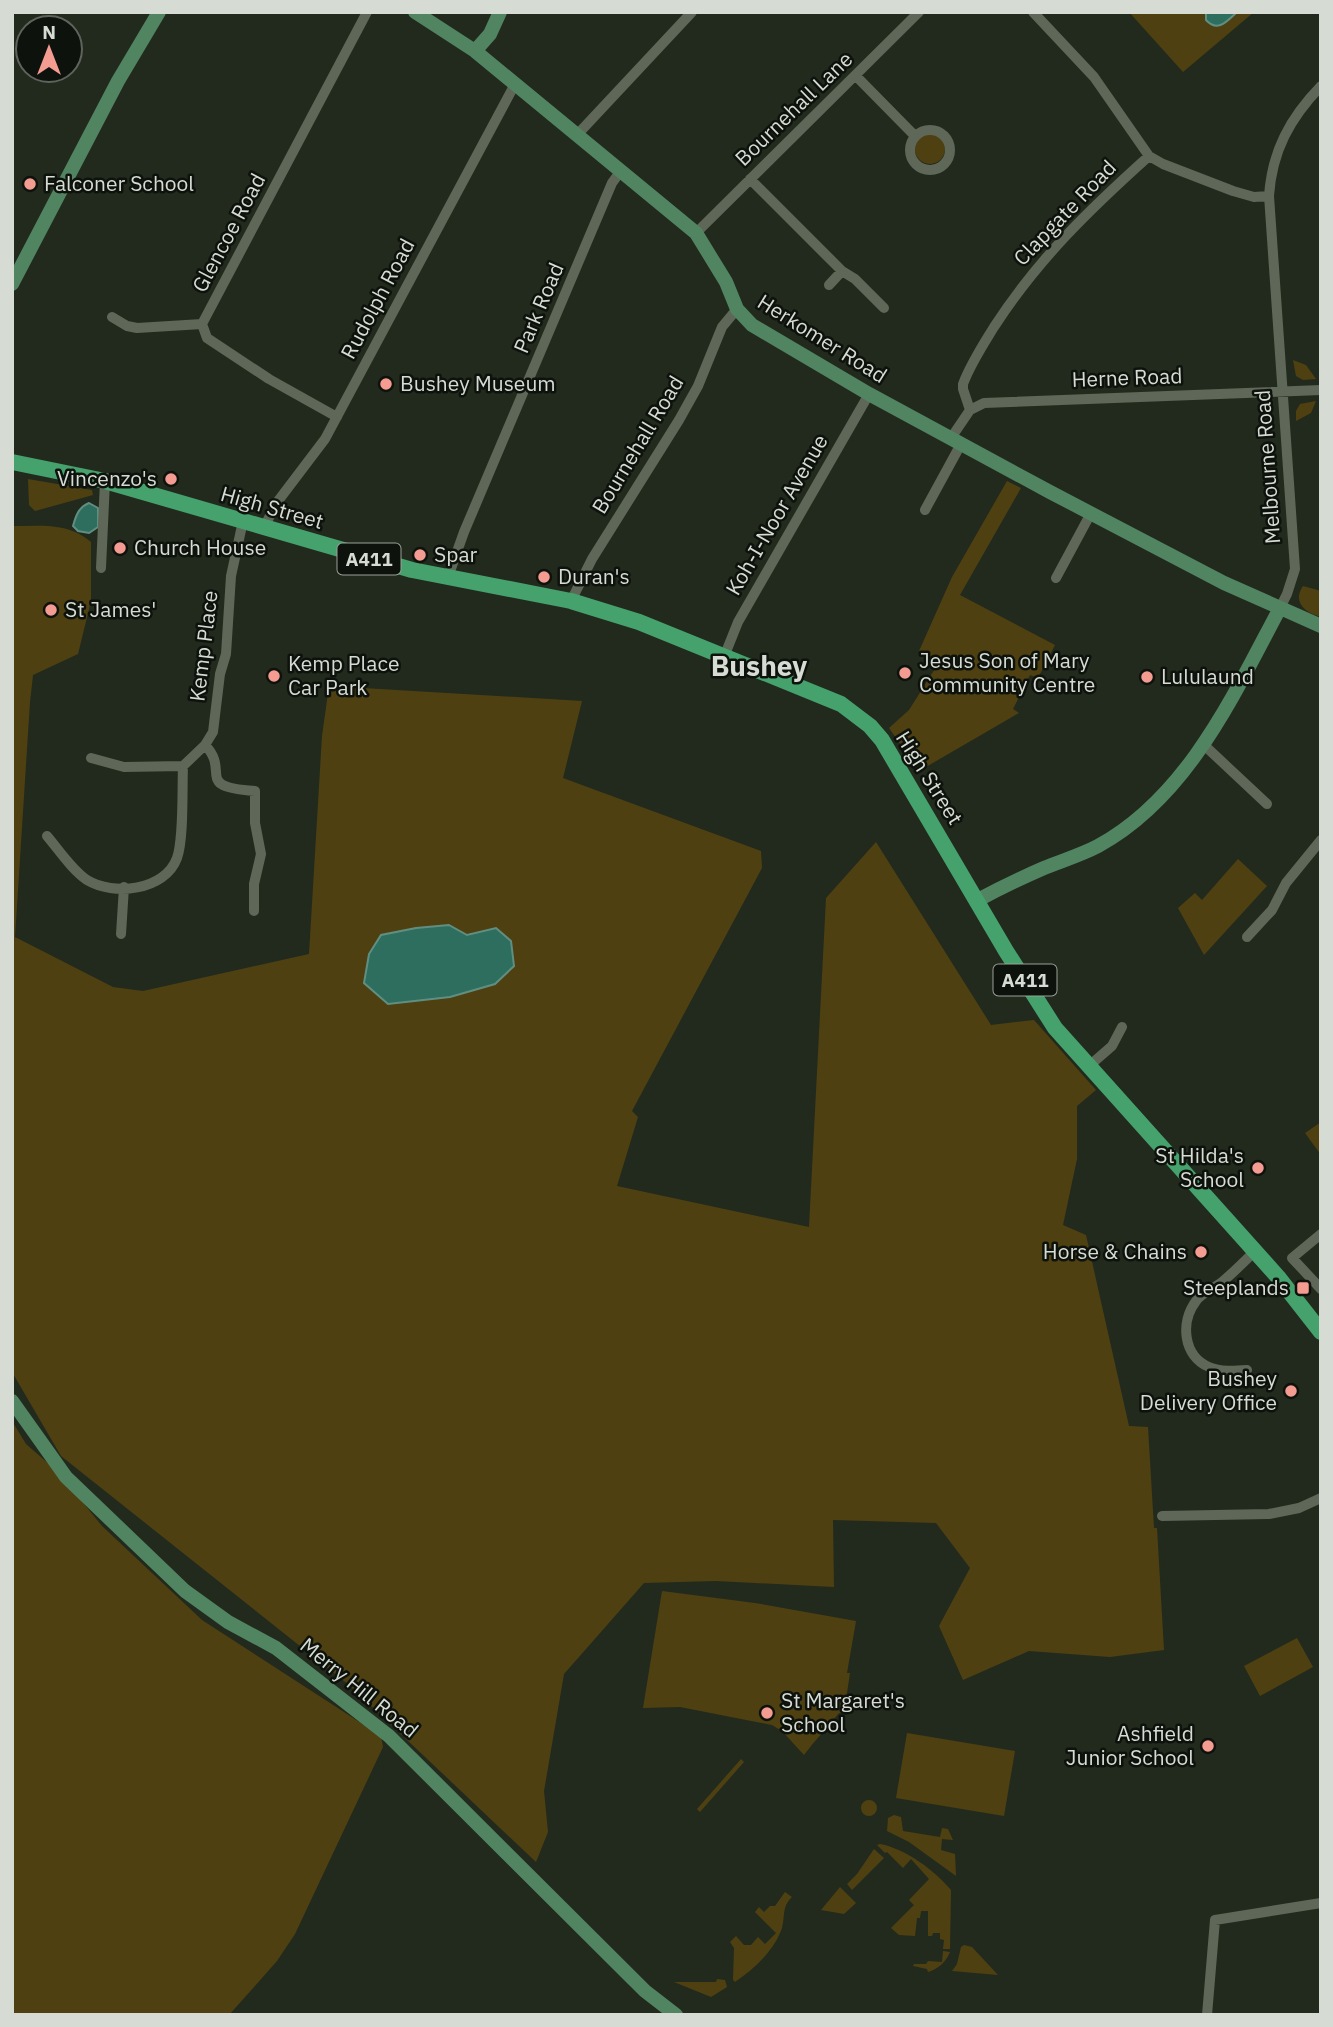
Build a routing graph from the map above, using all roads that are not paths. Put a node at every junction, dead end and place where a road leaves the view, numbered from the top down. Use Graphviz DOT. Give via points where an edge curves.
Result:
graph roads {
  1 [pos="159,12"];
  2 [pos="368,12"];
  3 [pos="415,12"];
  4 [pos="500,12"];
  5 [pos="692,12"];
  6 [pos="919,12"];
  7 [pos="1033,12"];
  8 [pos="475,51"];
  9 [pos="856,76"];
  10 [pos="515,83"];
  11 [pos="1321,86"];
  12 [pos="576,136"];
  13 [pos="915,136"];
  14 [pos="1149,156"];
  15 [pos="620,172"];
  16 [pos="750,179"];
  17 [pos="1269,196"];
  18 [pos="696,233"];
  19 [pos="842,271"];
  20 [pos="12,284"];
  21 [pos="829,285"];
  22 [pos="884,308"];
  23 [pos="737,309"];
  24 [pos="112,317"];
  25 [pos="202,324"];
  26 [pos="1321,390"];
  27 [pos="1284,391"];
  28 [pos="869,394"];
  29 [pos="970,410"];
  30 [pos="337,417"];
  31 [pos="956,441"];
  32 [pos="12,462"];
  33 [pos="105,481"];
  34 [pos="925,510"];
  35 [pos="1091,513"];
  36 [pos="243,521"];
  37 [pos="264,527"];
  38 [pos="101,568"];
  39 [pos="448,577"];
  40 [pos="1056,578"];
  41 [pos="571,601"];
  42 [pos="1280,608"];
  43 [pos="1321,626"];
  44 [pos="724,657"];
  45 [pos="205,745"];
  46 [pos="1204,745"];
  47 [pos="91,758"];
  48 [pos="183,766"];
  49 [pos="1267,804"];
  50 [pos="47,836"];
  51 [pos="1321,840"];
  52 [pos="124,887"];
  53 [pos="976,901"];
  54 [pos="254,911"];
  55 [pos="121,934"];
  56 [pos="1247,937"];
  57 [pos="1122,1027"];
  58 [pos="1088,1066"];
  59 [pos="1321,1234"];
  60 [pos="1255,1251"];
  61 [pos="1321,1289"];
  62 [pos="1321,1332"];
  63 [pos="1247,1370"];
  64 [pos="12,1401"];
  65 [pos="1321,1499"];
  66 [pos="1162,1516"];
  67 [pos="1321,1903"];
  68 [pos="677,2015"];
  69 [pos="1207,2015"];
  1 -- 20 [label="street"];
  2 -- 25 [label="street, Glencoe Road"];
  3 -- 8 [label="street, Herkomer Road"];
  4 -- 8 [label="street"];
  5 -- 12 [label="street"];
  6 -- 9 [label="street, Bournehall Lane"];
  7 -- 14 [label="street" via="1094,77"];
  8 -- 10 [label="street, Herkomer Road"];
  9 -- 13 [label="street"];
  9 -- 16 [label="street, Bournehall Lane"];
  10 -- 12 [label="street, Herkomer Road"];
  10 -- 30 [label="street, Rudolph Road"];
  11 -- 17 [label="street, Melbourne Road" via="1282,138"];
  12 -- 15 [label="street, Herkomer Road"];
  13 -- 13 [label="street" via="927,130 940,133 948,142 946,161 936,169 917,165 910,154"];
  14 -- 17 [label="street" via="1233,191"];
  14 -- 29 [label="street, Clapgate Road" via="1066,233 1004,311 963,384"];
  15 -- 18 [label="street, Herkomer Road"];
  15 -- 39 [label="street, Park Road"];
  16 -- 18 [label="street, Bournehall Lane"];
  16 -- 19 [label="street"];
  17 -- 27 [label="street, Melbourne Road"];
  18 -- 23 [label="street, Herkomer Road"];
  19 -- 21 [label="street"];
  19 -- 22 [label="street"];
  23 -- 28 [label="street, Herkomer Road" via="752,325"];
  23 -- 41 [label="street, Bournehall Road" via="722,327 679,420"];
  24 -- 25 [label="street" via="137,328"];
  25 -- 30 [label="street, Glencoe Road" via="207,338"];
  26 -- 27 [label="street, Herne Road"];
  27 -- 29 [label="street, Herne Road" via="984,403"];
  27 -- 42 [label="street, Melbourne Road" via="1295,569"];
  28 -- 31 [label="street, Herkomer Road"];
  28 -- 44 [label="street, Koh-I-Noor Avenue" via="738,622"];
  29 -- 31 [label="street"];
  30 -- 37 [label="street, Rudolph Road"];
  31 -- 34 [label="street"];
  31 -- 35 [label="street, Herkomer Road"];
  32 -- 33 [label="main road, High Street / A411"];
  33 -- 36 [label="main road, High Street / A411"];
  33 -- 38 [label="street"];
  35 -- 40 [label="street"];
  35 -- 42 [label="street, Herkomer Road"];
  36 -- 37 [label="main road, High Street / A411"];
  36 -- 45 [label="street, Kemp Place" via="231,576 227,644 214,724"];
  37 -- 39 [label="main road, High Street / A411"];
  39 -- 41 [label="main road, High Street / A411"];
  41 -- 44 [label="main road, High Street / A411" via="639,622"];
  42 -- 43 [label="street, Herkomer Road"];
  42 -- 46 [label="street, Melbourne Road"];
  44 -- 53 [label="main road, High Street / A411" via="841,704 870,726"];
  45 -- 48 [label="street, Kemp Place"];
  45 -- 54 [label="street" via="220,784 255,790 261,853"];
  46 -- 49 [label="street"];
  46 -- 53 [label="street, Melbourne Road" via="1174,782 1118,833"];
  47 -- 48 [label="street" via="124,767"];
  48 -- 52 [label="street" via="175,863 158,882"];
  50 -- 52 [label="street" via="84,878 98,885"];
  51 -- 56 [label="street"];
  52 -- 55 [label="street"];
  53 -- 58 [label="main road, High Street / A411" via="1055,1028"];
  57 -- 58 [label="street" via="1112,1046"];
  58 -- 60 [label="main road, High Street / A411"];
  59 -- 61 [label="street" via="1292,1258"];
  60 -- 62 [label="main road, High Street / A411"];
  60 -- 63 [label="street" via="1221,1283 1198,1297 1186,1328 1189,1347 1202,1363 1219,1370"];
  64 -- 68 [label="street, Merry Hill Road" via="66,1477 185,1591 276,1648 389,1736 645,1991"];
  65 -- 66 [label="street" via="1269,1514"];
  67 -- 69 [label="street" via="1215,1920"];
}
